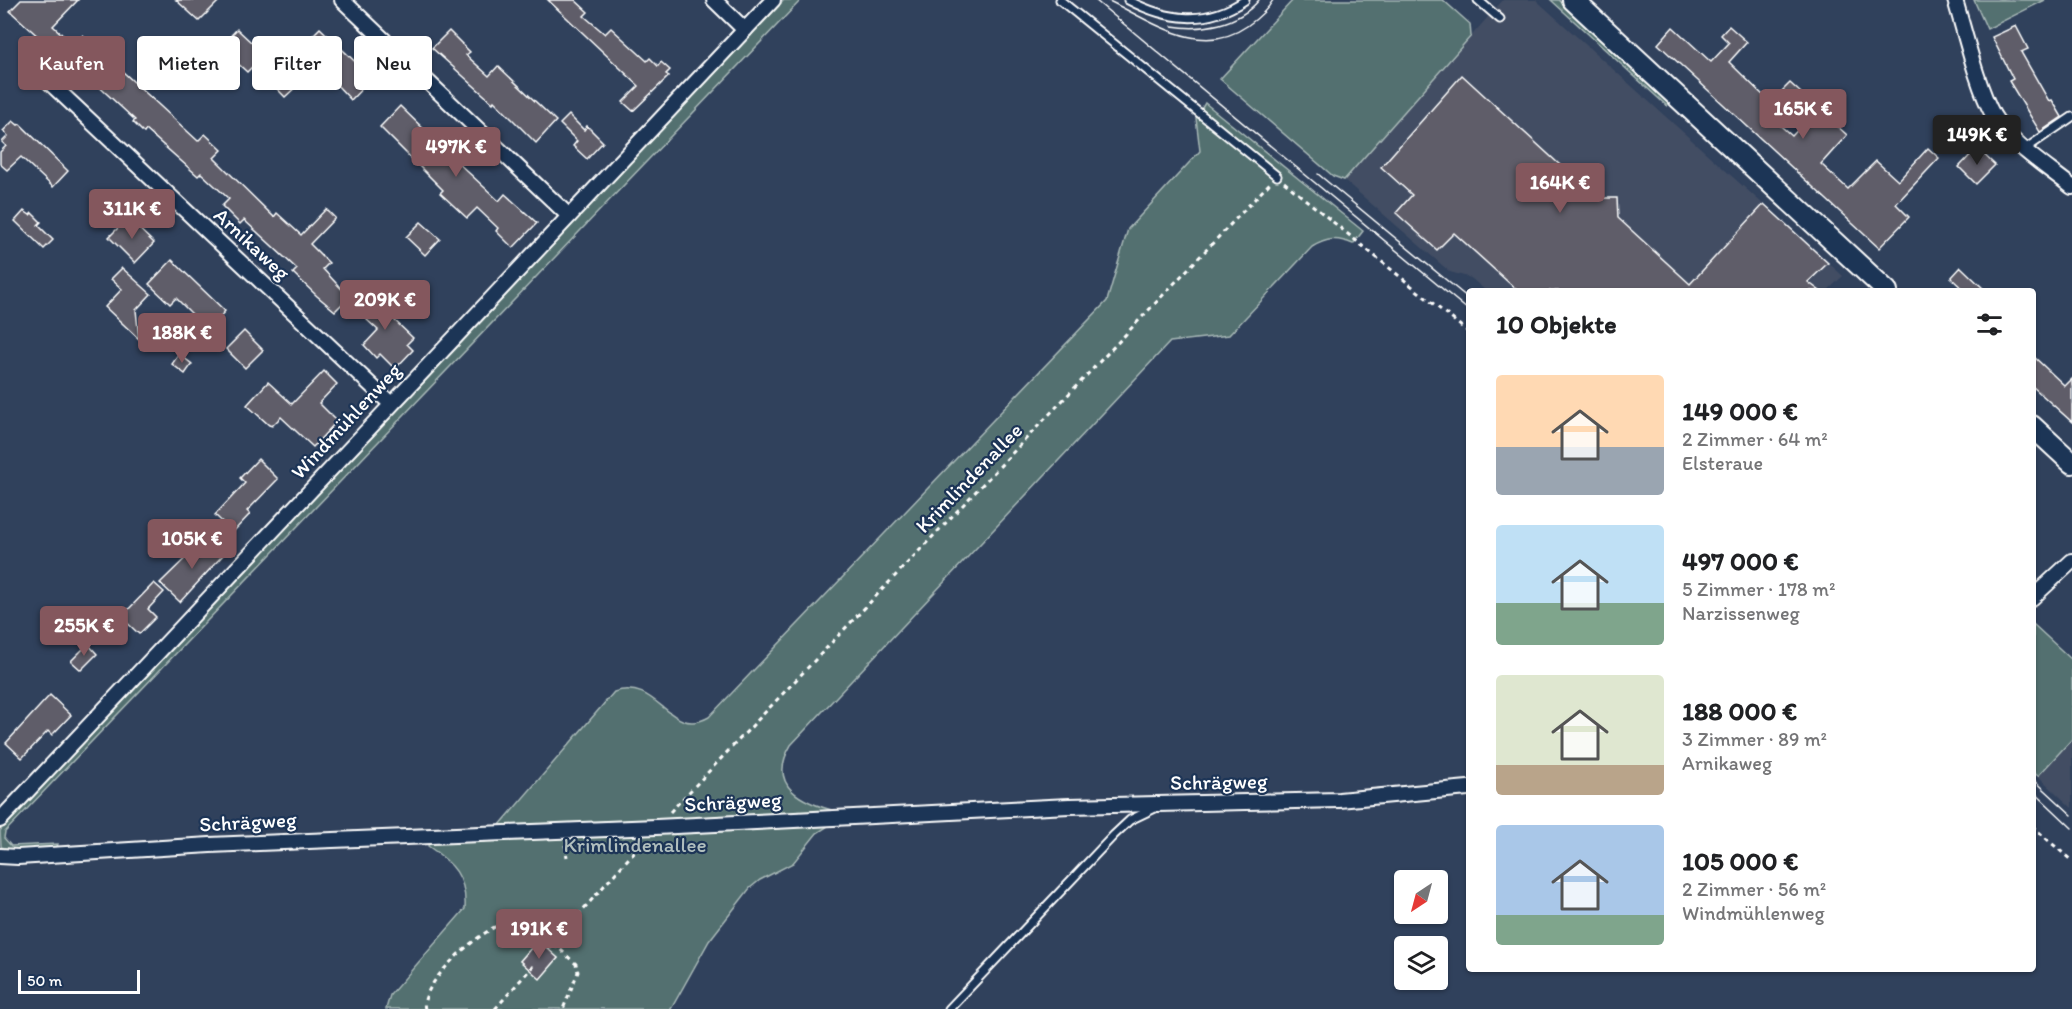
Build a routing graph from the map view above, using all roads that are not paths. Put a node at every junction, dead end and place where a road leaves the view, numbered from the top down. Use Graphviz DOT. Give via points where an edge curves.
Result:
graph roads {
  1 [pos="342,0"];
  2 [pos="714,0"];
  3 [pos="774,0"];
  4 [pos="1060,0"];
  5 [pos="1128,0"];
  6 [pos="1245,0"];
  7 [pos="1478,0"];
  8 [pos="1573,0"];
  9 [pos="1955,0"];
  10 [pos="1500,19"];
  11 [pos="745,30"];
  12 [pos="57,90"];
  13 [pos="2072,117"];
  14 [pos="2025,149"];
  15 [pos="1277,176"];
  16 [pos="2072,187"];
  17 [pos="569,216"];
  18 [pos="1884,288"];
  19 [pos="391,404"];
  20 [pos="2036,430"];
  21 [pos="2072,463"];
  22 [pos="2072,561"];
  23 [pos="2036,594"];
  24 [pos="1466,788"];
  25 [pos="1162,804"];
  26 [pos="0,820"];
  27 [pos="0,856"];
  28 [pos="949,1009"];
  1 -- 17 [label="street"];
  2 -- 11 [label="street"];
  3 -- 11 [label="street, Windmühlenweg"];
  4 -- 15 [label="lane"];
  5 -- 6 [label="lane" via="1178,18 1207,18"];
  7 -- 10 [label="lane"];
  8 -- 18 [label="street"];
  9 -- 14 [label="street" via="1994,116"];
  11 -- 17 [label="street, Windmühlenweg"];
  12 -- 19 [label="street, Arnikaweg"];
  13 -- 14 [label="lane"];
  14 -- 16 [label="street"];
  17 -- 19 [label="street, Windmühlenweg"];
  19 -- 26 [label="street, Windmühlenweg"];
  20 -- 21 [label="street"];
  22 -- 23 [label="street"];
  24 -- 25 [label="street, Schrägweg" via="1338,800"];
  25 -- 27 [label="street, Schrägweg"];
  25 -- 28 [label="lane" via="1130,820 1114,835"];
}
